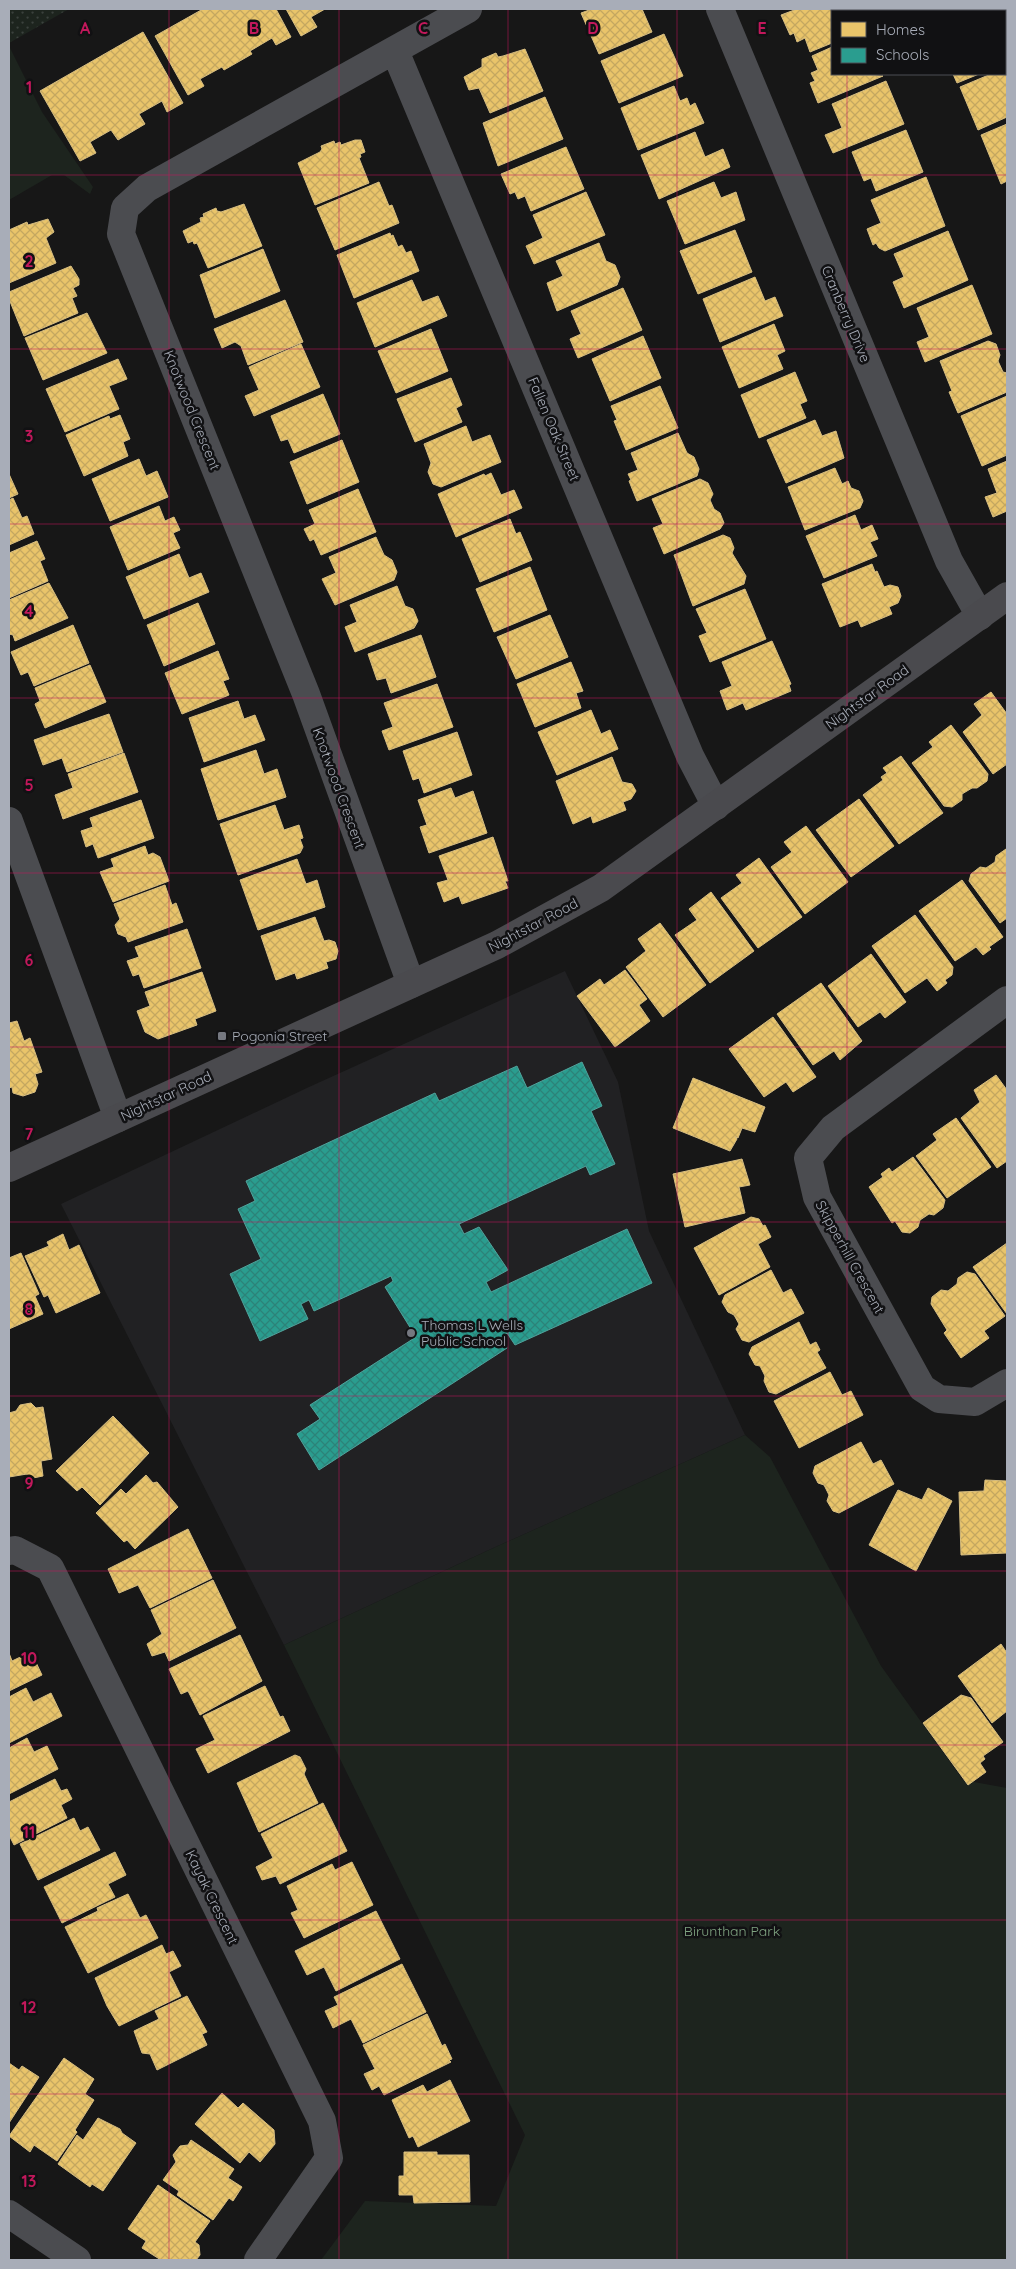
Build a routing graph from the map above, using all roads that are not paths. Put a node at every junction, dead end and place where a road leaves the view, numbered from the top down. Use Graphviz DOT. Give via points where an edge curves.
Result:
graph roads {
  1 [pos="468,9"];
  2 [pos="720,9"];
  3 [pos="395,51"];
  4 [pos="1007,596"];
  5 [pos="980,616"];
  6 [pos="716,806"];
  7 [pos="9,821"];
  8 [pos="411,984"];
  9 [pos="1007,1000"];
  10 [pos="118,1118"];
  11 [pos="9,1168"];
  12 [pos="1007,1384"];
  13 [pos="9,1551"];
  14 [pos="9,2214"];
  15 [pos="76,2260"];
  16 [pos="258,2260"];
  1 -- 3 [label="street, Knotwood Crescent"];
  2 -- 5 [label="street, Cranberry Drive" via="949,561"];
  3 -- 6 [label="street, Fallen Oak Street" via="690,756"];
  3 -- 8 [label="street, Knotwood Crescent" via="147,188 125,208 121,234 306,694"];
  4 -- 5 [label="street, Nightstar Road"];
  5 -- 6 [label="street, Nightstar Road"];
  6 -- 8 [label="street, Nightstar Road" via="601,888 497,945"];
  7 -- 10 [label="street"];
  8 -- 10 [label="street, Nightstar Road"];
  9 -- 12 [label="street, Skipperhill Crescent" via="833,1128 808,1158 817,1197 922,1388 939,1399 975,1402"];
  10 -- 11 [label="street, Nightstar Road"];
  13 -- 16 [label="street, Kayak Crescent" via="15,1550 50,1568 322,2121 329,2158"];
  14 -- 15 [label="street"];
}
